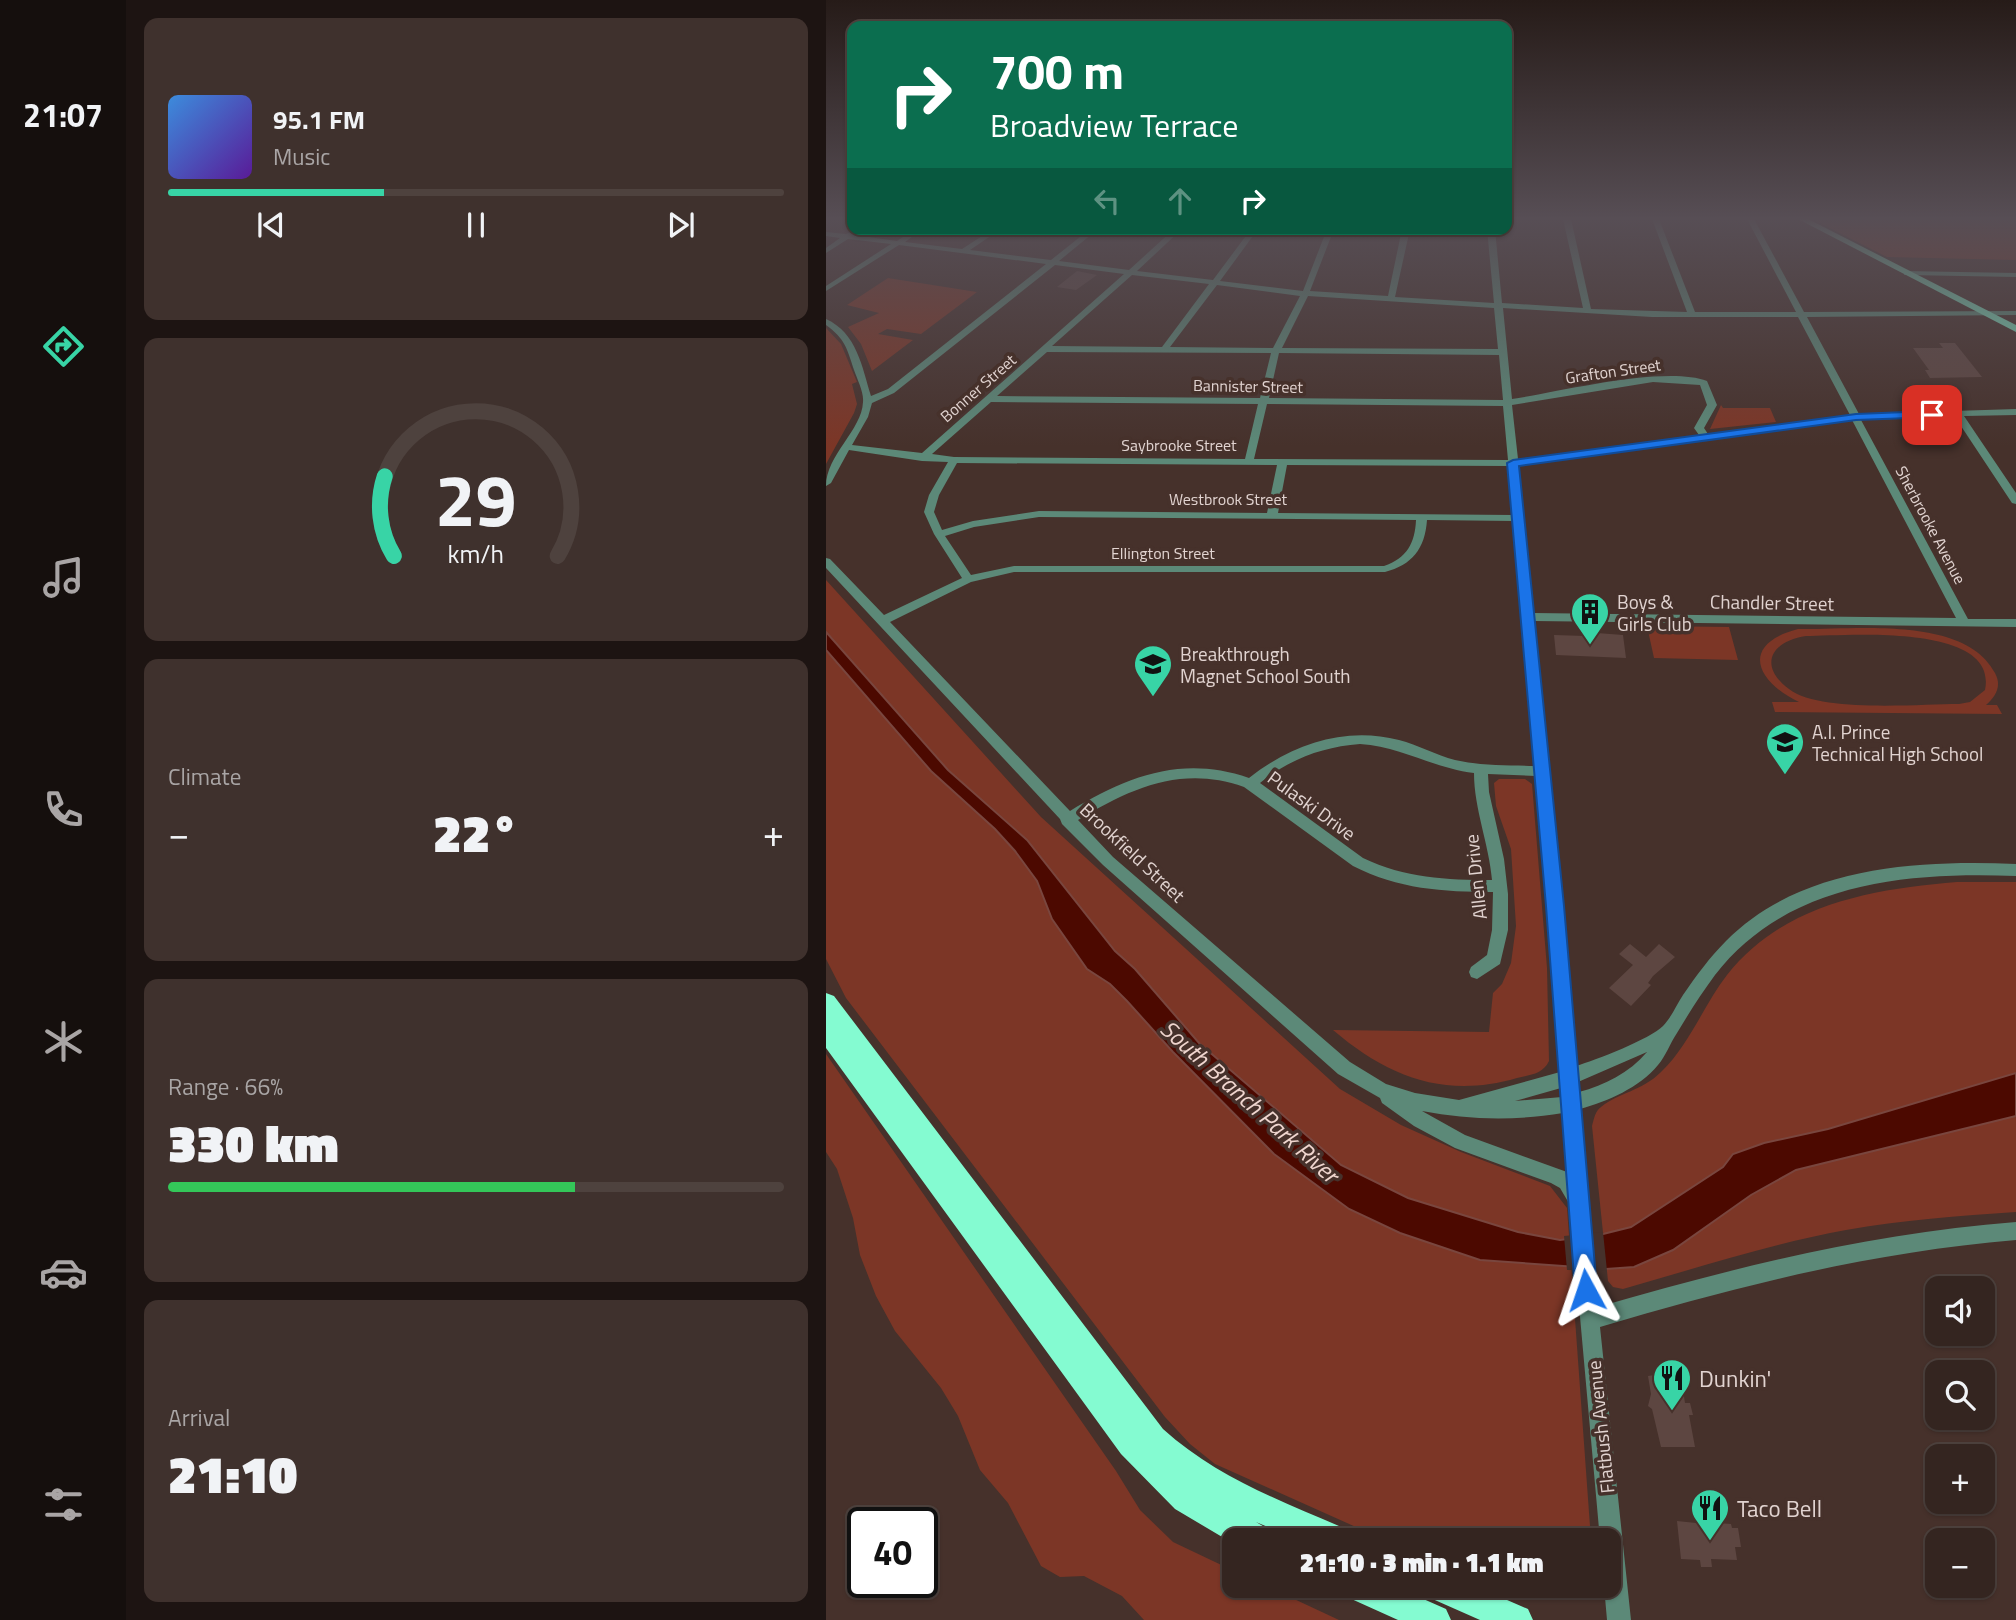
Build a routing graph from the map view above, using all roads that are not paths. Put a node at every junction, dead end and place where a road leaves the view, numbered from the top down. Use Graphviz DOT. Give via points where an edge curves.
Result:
graph roads {
  1 [pos="1013,295"];
  2 [pos="1107,295"];
  3 [pos="1206,295"];
  4 [pos="1304,295"];
  5 [pos="1328,295"];
  6 [pos="1392,295"];
  7 [pos="1497,295"];
  8 [pos="1584,295"];
  9 [pos="1685,295"];
  10 [pos="1791,295"];
  11 [pos="1949,295"];
  12 [pos="1391,299"];
  13 [pos="1498,306"];
  14 [pos="1588,312"];
  15 [pos="1982,312"];
  16 [pos="1801,313"];
  17 [pos="2016,313"];
  18 [pos="1692,314"];
  19 [pos="826,321"];
  20 [pos="2016,329"];
  21 [pos="1046,349"];
  22 [pos="1164,351"];
  23 [pos="1276,351"];
  24 [pos="1502,352"];
  25 [pos="990,399"];
  26 [pos="868,401"];
  27 [pos="1263,402"];
  28 [pos="1506,403"];
  29 [pos="2016,412"];
  30 [pos="1958,414"];
  31 [pos="1856,417"];
  32 [pos="1705,437"];
  33 [pos="846,447"];
  34 [pos="922,458"];
  35 [pos="954,460"];
  36 [pos="1249,461"];
  37 [pos="1283,462"];
  38 [pos="1513,463"];
  39 [pos="826,483"];
  40 [pos="2016,501"];
  41 [pos="1272,515"];
  42 [pos="1422,517"];
  43 [pos="1518,518"];
  44 [pos="939,534"];
  45 [pos="826,561"];
  46 [pos="968,579"];
  47 [pos="1527,617"];
  48 [pos="881,621"];
  49 [pos="1964,623"];
  50 [pos="2016,623"];
  51 [pos="1481,769"];
  52 [pos="1543,771"];
  53 [pos="1250,784"];
  54 [pos="1067,820"];
  55 [pos="2016,870"];
  56 [pos="1498,886"];
  57 [pos="1477,972"];
  58 [pos="826,1003"];
  59 [pos="826,1029"];
  60 [pos="1669,1031"];
  61 [pos="1569,1078"];
  62 [pos="1382,1091"];
  63 [pos="1571,1102"];
  64 [pos="1457,1108"];
  65 [pos="1579,1204"];
  66 [pos="2016,1231"];
  67 [pos="1589,1320"];
  68 [pos="1236,1528"];
  69 [pos="1308,1528"];
  70 [pos="1385,1598"];
  71 [pos="1467,1598"];
  72 [pos="1435,1620"];
  73 [pos="1517,1620"];
  74 [pos="1619,1620"];
  1 -- 26 [label="street" via="891,391"];
  2 -- 21 [label="street, Bonner Street"];
  3 -- 22 [label="street"];
  4 -- 23 [label="street"];
  5 -- 12 [label="street"];
  6 -- 12 [label="street"];
  7 -- 13 [label="street, Flatbush Avenue"];
  8 -- 14 [label="street"];
  9 -- 18 [label="street"];
  10 -- 16 [label="street, Sherbrooke Avenue"];
  11 -- 15 [label="main road"];
  12 -- 13 [label="street"];
  13 -- 14 [label="street"];
  13 -- 24 [label="street, Flatbush Avenue"];
  14 -- 18 [label="street"];
  15 -- 16 [label="street"];
  15 -- 17 [label="street"];
  15 -- 20 [label="main road"];
  16 -- 18 [label="street"];
  16 -- 31 [label="street, Sherbrooke Avenue"];
  19 -- 26 [label="street" via="849,344"];
  21 -- 22 [label="street"];
  21 -- 25 [label="street, Bonner Street"];
  22 -- 23 [label="street"];
  23 -- 24 [label="street"];
  23 -- 27 [label="street"];
  24 -- 28 [label="street, Flatbush Avenue"];
  25 -- 27 [label="street, Bannister Street"];
  25 -- 34 [label="street, Bonner Street"];
  26 -- 33 [label="street"];
  27 -- 28 [label="street, Bannister Street"];
  27 -- 36 [label="street"];
  28 -- 32 [label="street, Grafton Street" via="1653,379 1696,380 1706,385 1712,405 1699,428"];
  28 -- 38 [label="street, Flatbush Avenue"];
  29 -- 30 [label="street, Saybrooke Street"];
  30 -- 31 [label="street, Saybrooke Street"];
  30 -- 40 [label="street"];
  31 -- 32 [label="street, Saybrooke Street"];
  31 -- 49 [label="street, Sherbrooke Avenue"];
  32 -- 38 [label="street, Saybrooke Street"];
  33 -- 34 [label="street, Saybrooke Street"];
  33 -- 39 [label="street"];
  34 -- 35 [label="street, Saybrooke Street"];
  35 -- 36 [label="street, Saybrooke Street"];
  35 -- 44 [label="street" via="930,504"];
  36 -- 37 [label="street, Saybrooke Street"];
  37 -- 38 [label="street, Saybrooke Street"];
  37 -- 41 [label="street"];
  38 -- 43 [label="street, Flatbush Avenue"];
  41 -- 42 [label="street, Westbrook Street"];
  41 -- 44 [label="street, Westbrook Street" via="1039,514"];
  42 -- 43 [label="street, Westbrook Street"];
  42 -- 46 [label="street, Ellington Street" via="1421,536 1412,556 1385,569 1034,568"];
  43 -- 47 [label="street, Flatbush Avenue"];
  44 -- 46 [label="street"];
  45 -- 48 [label="street, Brookfield Street"];
  46 -- 48 [label="street, Ellington Street"];
  47 -- 49 [label="street, Chandler Street"];
  47 -- 52 [label="street, Flatbush Avenue"];
  48 -- 54 [label="street, Brookfield Street"];
  49 -- 50 [label="street, Chandler Street"];
  51 -- 52 [label="street"];
  51 -- 53 [label="street" via="1438,760 1398,744 1361,739 1312,746 1286,757"];
  51 -- 56 [label="street, Allen Drive"];
  52 -- 61 [label="street, Flatbush Avenue"];
  53 -- 54 [label="street, Pulaski Drive" via="1214,775 1146,779 1108,794"];
  53 -- 56 [label="street, Pulaski Drive" via="1376,872 1411,883"];
  54 -- 62 [label="street, Brookfield Street" via="1308,1038"];
  55 -- 60 [label="street, Brookfield Street" via="1901,874 1792,902 1728,947"];
  56 -- 57 [label="street, Allen Drive" via="1497,951"];
  58 -- 69 [label="highway" via="1158,1444 1211,1485"];
  59 -- 68 [label="highway" via="1131,1444 1186,1497"];
  60 -- 61 [label="street, Brookfield Street" via="1620,1059"];
  60 -- 63 [label="street, Brookfield Street" via="1657,1053 1634,1076"];
  61 -- 63 [label="street, Flatbush Avenue"];
  61 -- 64 [label="street, Brookfield Street"];
  62 -- 64 [label="street, Brookfield Street"];
  62 -- 65 [label="street" via="1420,1120 1461,1142 1556,1176 1566,1182"];
  63 -- 64 [label="street, Brookfield Street" via="1517,1112"];
  63 -- 65 [label="street, Flatbush Avenue"];
  65 -- 67 [label="street, Flatbush Avenue"];
  66 -- 67 [label="street" via="1912,1240 1815,1257"];
  67 -- 74 [label="street, Flatbush Avenue"];
  70 -- 72 [label="highway"];
  71 -- 73 [label="highway"];
}
